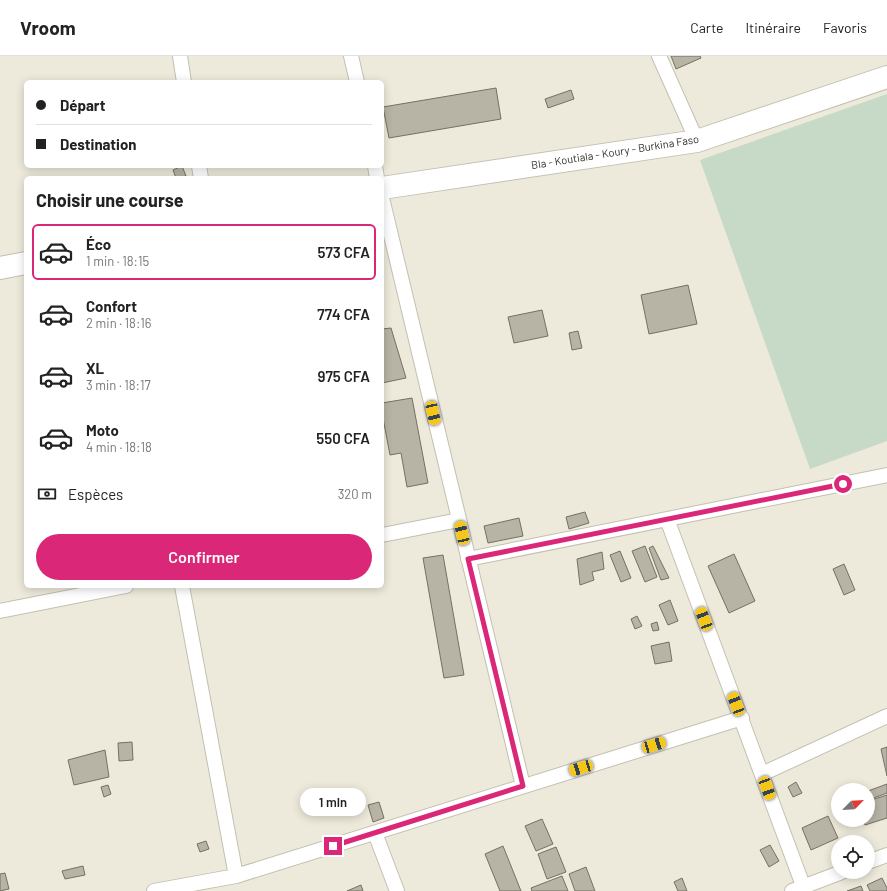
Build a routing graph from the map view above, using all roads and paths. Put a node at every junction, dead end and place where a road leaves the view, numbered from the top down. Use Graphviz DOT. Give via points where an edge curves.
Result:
graph roads {
  1 [pos="180,56"];
  2 [pos="351,56"];
  3 [pos="659,56"];
  4 [pos="887,77"];
  5 [pos="184,80"];
  6 [pos="357,80"];
  7 [pos="697,141"];
  8 [pos="384,188"];
  9 [pos="384,206"];
  10 [pos="24,263"];
  11 [pos="0,268"];
  12 [pos="887,475"];
  13 [pos="666,519"];
  14 [pos="459,520"];
  15 [pos="384,535"];
  16 [pos="468,559"];
  17 [pos="116,588"];
  18 [pos="182,588"];
  19 [pos="0,611"];
  20 [pos="887,716"];
  21 [pos="742,718"];
  22 [pos="762,774"];
  23 [pos="523,786"];
  24 [pos="375,833"];
  25 [pos="887,855"];
  26 [pos="875,859"];
  27 [pos="236,876"];
  28 [pos="831,877"];
  29 [pos="800,890"];
  30 [pos="154,891"];
  31 [pos="397,891"];
  1 -- 5 [label="street"];
  2 -- 6 [label="street"];
  3 -- 7 [label="street"];
  4 -- 7 [label="main road, Bla - Koutiala - Koury - Burkina Faso"];
  7 -- 8 [label="main road, Bla - Koutiala - Koury - Burkina Faso"];
  9 -- 14 [label="street"];
  10 -- 11 [label="main road"];
  12 -- 13 [label="street"];
  13 -- 16 [label="street"];
  13 -- 21 [label="street"];
  14 -- 15 [label="street"];
  14 -- 16 [label="street"];
  16 -- 23 [label="street"];
  17 -- 19 [label="street"];
  18 -- 27 [label="street"];
  20 -- 22 [label="street"];
  21 -- 22 [label="street"];
  21 -- 23 [label="street"];
  22 -- 29 [label="street"];
  23 -- 24 [label="street"];
  24 -- 27 [label="street"];
  24 -- 31 [label="street"];
  25 -- 26 [label="street"];
  27 -- 30 [label="street"];
  28 -- 29 [label="street"];
}
